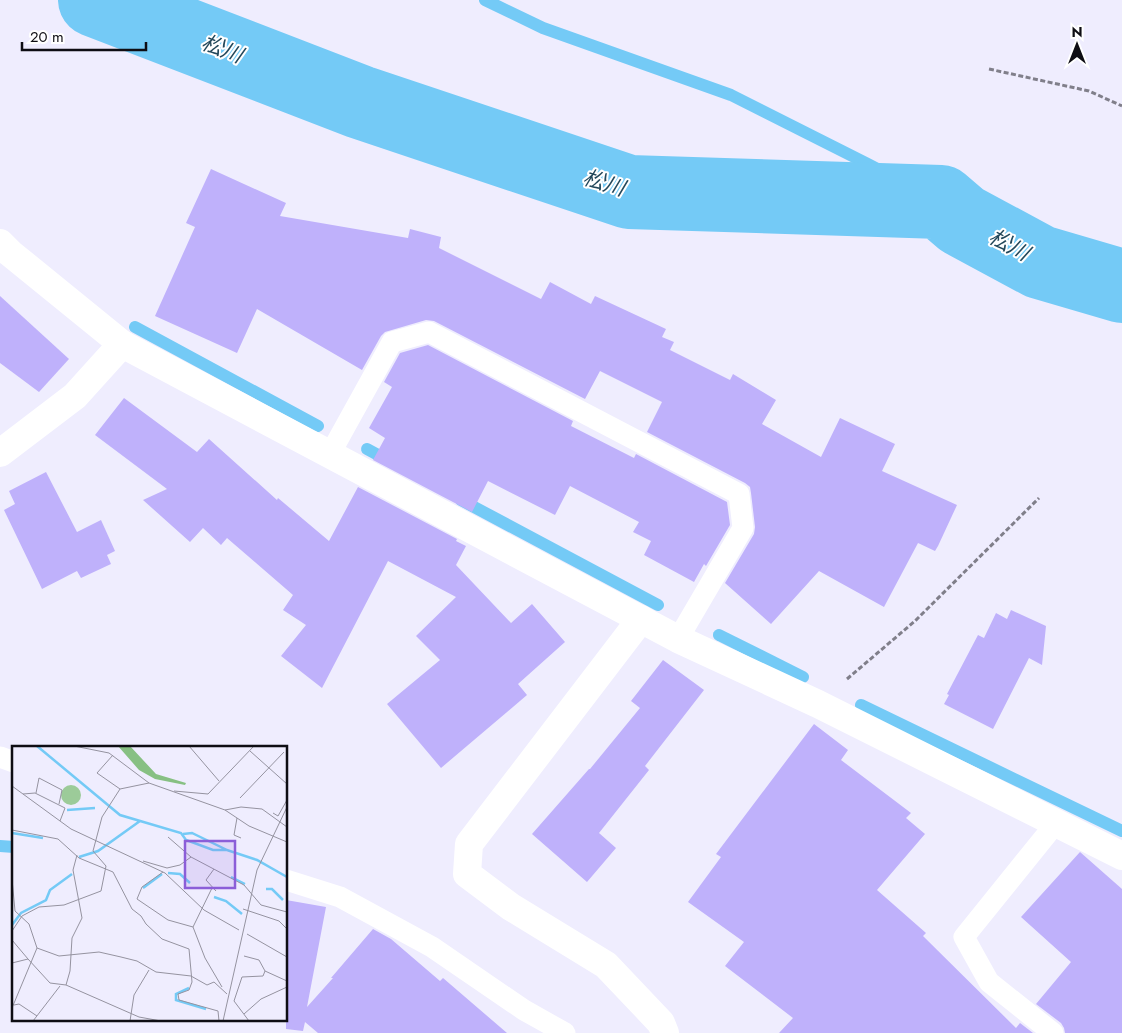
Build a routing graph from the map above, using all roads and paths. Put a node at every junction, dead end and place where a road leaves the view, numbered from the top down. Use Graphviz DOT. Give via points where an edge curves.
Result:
graph roads {
  1 [pos="990,69"];
  2 [pos="1122,106"];
  3 [pos="0,243"];
  4 [pos="122,344"];
  5 [pos="0,453"];
  6 [pos="330,454"];
  7 [pos="1039,498"];
  8 [pos="640,619"];
  9 [pos="678,639"];
  10 [pos="818,704"];
  11 [pos="0,757"];
  12 [pos="12,761"];
  13 [pos="1056,823"];
  14 [pos="1122,856"];
  15 [pos="288,881"];
  16 [pos="565,1033"];
  17 [pos="665,1033"];
  18 [pos="1053,1033"];
  1 -- 2 [label="path" via="1089,91"];
  3 -- 4 [label="street"];
  4 -- 5 [label="street" via="75,396"];
  4 -- 6 [label="street"];
  6 -- 8 [label="street"];
  6 -- 9 [label="lane" via="392,342 429,332 739,494 743,528"];
  7 -- 10 [label="path" via="914,621"];
  8 -- 9 [label="street"];
  8 -- 17 [label="street" via="470,844 467,874 511,907 606,965 661,1024"];
  9 -- 10 [label="street"];
  10 -- 13 [label="street"];
  11 -- 12 [label="lane"];
  13 -- 14 [label="street"];
  13 -- 18 [label="lane" via="964,937 989,982"];
  15 -- 16 [label="lane" via="340,897 432,947 524,1010"];
}
